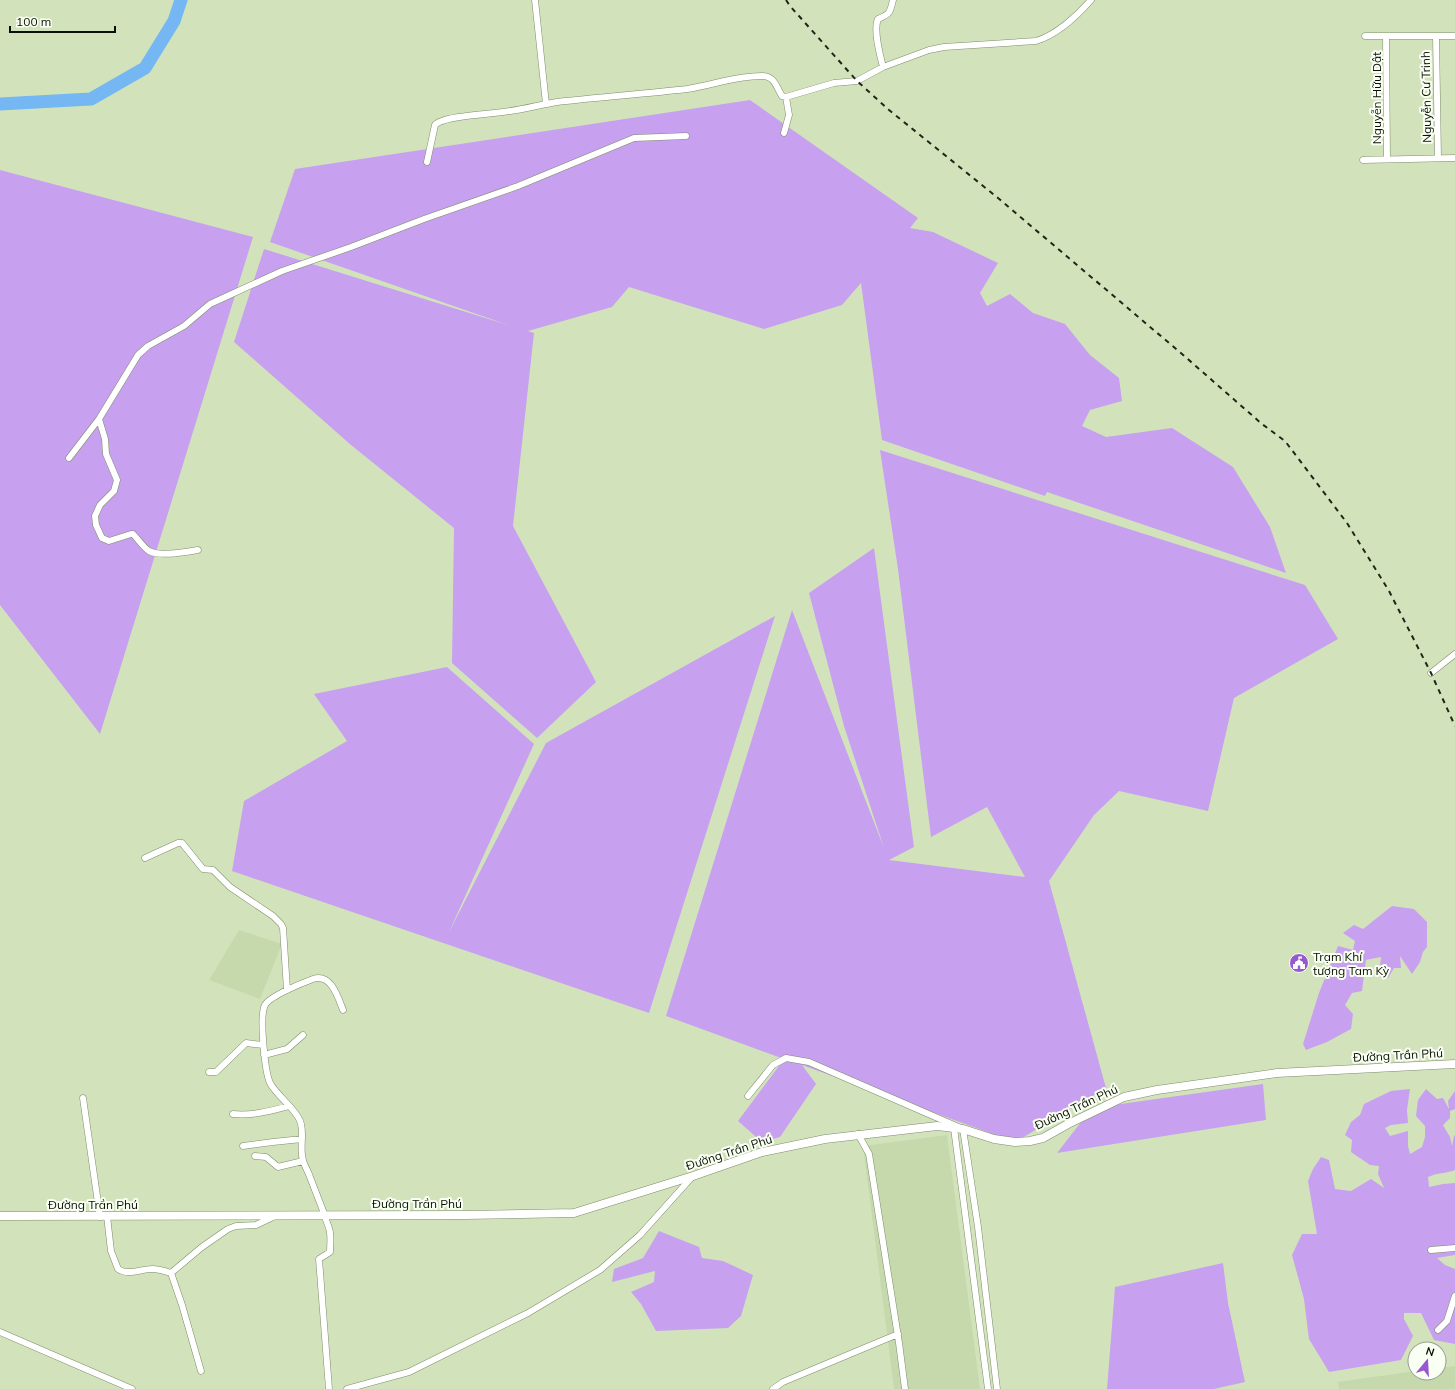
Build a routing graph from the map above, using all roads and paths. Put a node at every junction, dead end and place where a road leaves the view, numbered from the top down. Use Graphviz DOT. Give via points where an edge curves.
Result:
graph roads {
  1 [pos="535,0"];
  2 [pos="893,0"];
  3 [pos="1091,0"];
  4 [pos="1365,36"];
  5 [pos="1386,36"];
  6 [pos="1436,36"];
  7 [pos="1455,36"];
  8 [pos="883,67"];
  9 [pos="786,97"];
  10 [pos="546,104"];
  11 [pos="784,133"];
  12 [pos="686,136"];
  13 [pos="1438,158"];
  14 [pos="1455,158"];
  15 [pos="1387,159"];
  16 [pos="1363,160"];
  17 [pos="427,162"];
  18 [pos="99,419"];
  19 [pos="69,458"];
  20 [pos="198,550"];
  21 [pos="1455,654"];
  22 [pos="1431,673"];
  23 [pos="145,858"];
  24 [pos="287,990"];
  25 [pos="343,1010"];
  26 [pos="303,1035"];
  27 [pos="263,1045"];
  28 [pos="264,1055"];
  29 [pos="1455,1064"];
  30 [pos="209,1072"];
  31 [pos="748,1096"];
  32 [pos="84,1098"];
  33 [pos="289,1106"];
  34 [pos="233,1114"];
  35 [pos="954,1128"];
  36 [pos="963,1129"];
  37 [pos="858,1134"];
  38 [pos="302,1139"];
  39 [pos="243,1146"];
  40 [pos="255,1156"];
  41 [pos="302,1160"];
  42 [pos="693,1176"];
  43 [pos="0,1216"];
  44 [pos="103,1216"];
  45 [pos="275,1216"];
  46 [pos="324,1216"];
  47 [pos="1455,1248"];
  48 [pos="1431,1250"];
  49 [pos="171,1273"];
  50 [pos="1455,1296"];
  51 [pos="1438,1330"];
  52 [pos="0,1332"];
  53 [pos="898,1334"];
  54 [pos="201,1371"];
  55 [pos="132,1389"];
  56 [pos="329,1389"];
  57 [pos="347,1389"];
  58 [pos="773,1389"];
  59 [pos="905,1389"];
  60 [pos="988,1389"];
  61 [pos="997,1389"];
  1 -- 10 [label="street"];
  2 -- 8 [label="street" via="888,15 878,19 876,25"];
  3 -- 8 [label="street" via="1057,31 1036,41 944,47 928,50"];
  4 -- 5 [label="street"];
  5 -- 6 [label="street"];
  5 -- 15 [label="street, Nguyễn Hữu Dật"];
  6 -- 7 [label="street"];
  6 -- 13 [label="street, Nguyễn Cư Trinh"];
  8 -- 9 [label="street" via="857,81 834,83"];
  9 -- 10 [label="street" via="782,96 773,79 763,76 735,78 689,88"];
  9 -- 11 [label="street" via="789,115"];
  10 -- 17 [label="street" via="437,122"];
  12 -- 18 [label="street" via="634,138 518,186 282,271 221,298 204,308 176,332 144,349"];
  13 -- 14 [label="street"];
  13 -- 15 [label="street"];
  15 -- 16 [label="street"];
  18 -- 19 [label="street"];
  18 -- 20 [label="street" via="106,439 106,454 117,480 114,491 100,505 95,516 102,538 109,541 131,534 155,553"];
  21 -- 22 [label="street"];
  23 -- 24 [label="street" via="182,843 203,869 213,870 230,887 276,919 282,928"];
  24 -- 25 [label="street" via="314,979 322,979 332,987"];
  24 -- 27 [label="street" via="265,1006"];
  26 -- 28 [label="street" via="287,1049"];
  27 -- 28 [label="street"];
  27 -- 30 [label="street" via="246,1042 216,1072"];
  28 -- 33 [label="street" via="270,1083"];
  29 -- 36 [label="main road, Đường Trần Phú" via="1277,1073 1157,1090 1124,1097 1043,1138 1030,1141 994,1140"];
  31 -- 36 [label="street" via="773,1065 786,1058 809,1062"];
  32 -- 44 [label="street"];
  33 -- 34 [label="street" via="256,1114"];
  33 -- 38 [label="street" via="300,1119"];
  35 -- 36 [label="main road, Đường Trần Phú"];
  35 -- 37 [label="main road, Đường Trần Phú" via="937,1126"];
  35 -- 60 [label="street"];
  36 -- 61 [label="street" via="978,1227"];
  37 -- 42 [label="main road, Đường Trần Phú" via="762,1152"];
  37 -- 53 [label="street" via="869,1154"];
  38 -- 39 [label="street"];
  38 -- 41 [label="street"];
  40 -- 41 [label="street" via="266,1157 278,1167"];
  41 -- 46 [label="street" via="321,1202"];
  42 -- 46 [label="main road, Đường Trần Phú" via="574,1213"];
  42 -- 57 [label="street" via="640,1235 600,1270 528,1313 409,1372"];
  43 -- 44 [label="main road, Đường Trần Phú"];
  44 -- 45 [label="main road, Đường Trần Phú"];
  44 -- 49 [label="street" via="118,1269 128,1272 154,1269"];
  45 -- 46 [label="main road, Đường Trần Phú"];
  45 -- 49 [label="street" via="256,1225 228,1229"];
  46 -- 56 [label="street" via="330,1232 330,1252 319,1259"];
  47 -- 48 [label="street"];
  49 -- 54 [label="street"];
  50 -- 51 [label="street" via="1447,1321"];
  52 -- 55 [label="street"];
  53 -- 58 [label="street" via="783,1382"];
  53 -- 59 [label="street"];
}
